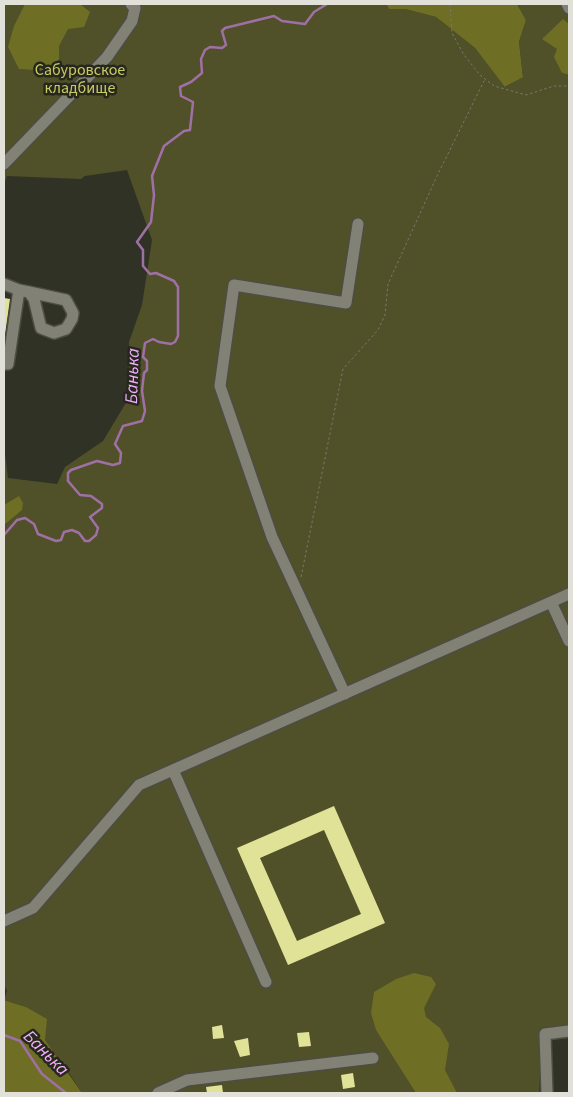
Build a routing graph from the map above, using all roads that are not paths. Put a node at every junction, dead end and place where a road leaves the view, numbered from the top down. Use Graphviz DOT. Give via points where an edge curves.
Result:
graph roads {
  1 [pos="131,4"];
  2 [pos="567,4"];
  3 [pos="569,8"];
  4 [pos="4,164"];
  5 [pos="358,224"];
  6 [pos="4,284"];
  7 [pos="4,364"];
  8 [pos="569,594"];
  9 [pos="551,602"];
  10 [pos="569,641"];
  11 [pos="345,694"];
  12 [pos="173,770"];
  13 [pos="4,921"];
  14 [pos="266,982"];
  15 [pos="569,1030"];
  16 [pos="373,1058"];
  17 [pos="158,1093"];
  18 [pos="547,1093"];
  1 -- 4 [label="lane" via="135,8 132,21 107,57"];
  2 -- 3 [label="lane"];
  5 -- 11 [label="lane" via="346,303 234,284 220,386 272,537"];
  6 -- 7 [label="lane" via="24,291 8,364"];
  8 -- 9 [label="lane"];
  9 -- 10 [label="lane"];
  9 -- 11 [label="lane"];
  11 -- 12 [label="lane"];
  12 -- 13 [label="lane" via="139,785 33,908"];
  12 -- 14 [label="lane"];
  15 -- 18 [label="lane" via="545,1034"];
  16 -- 17 [label="lane" via="187,1080"];
}
